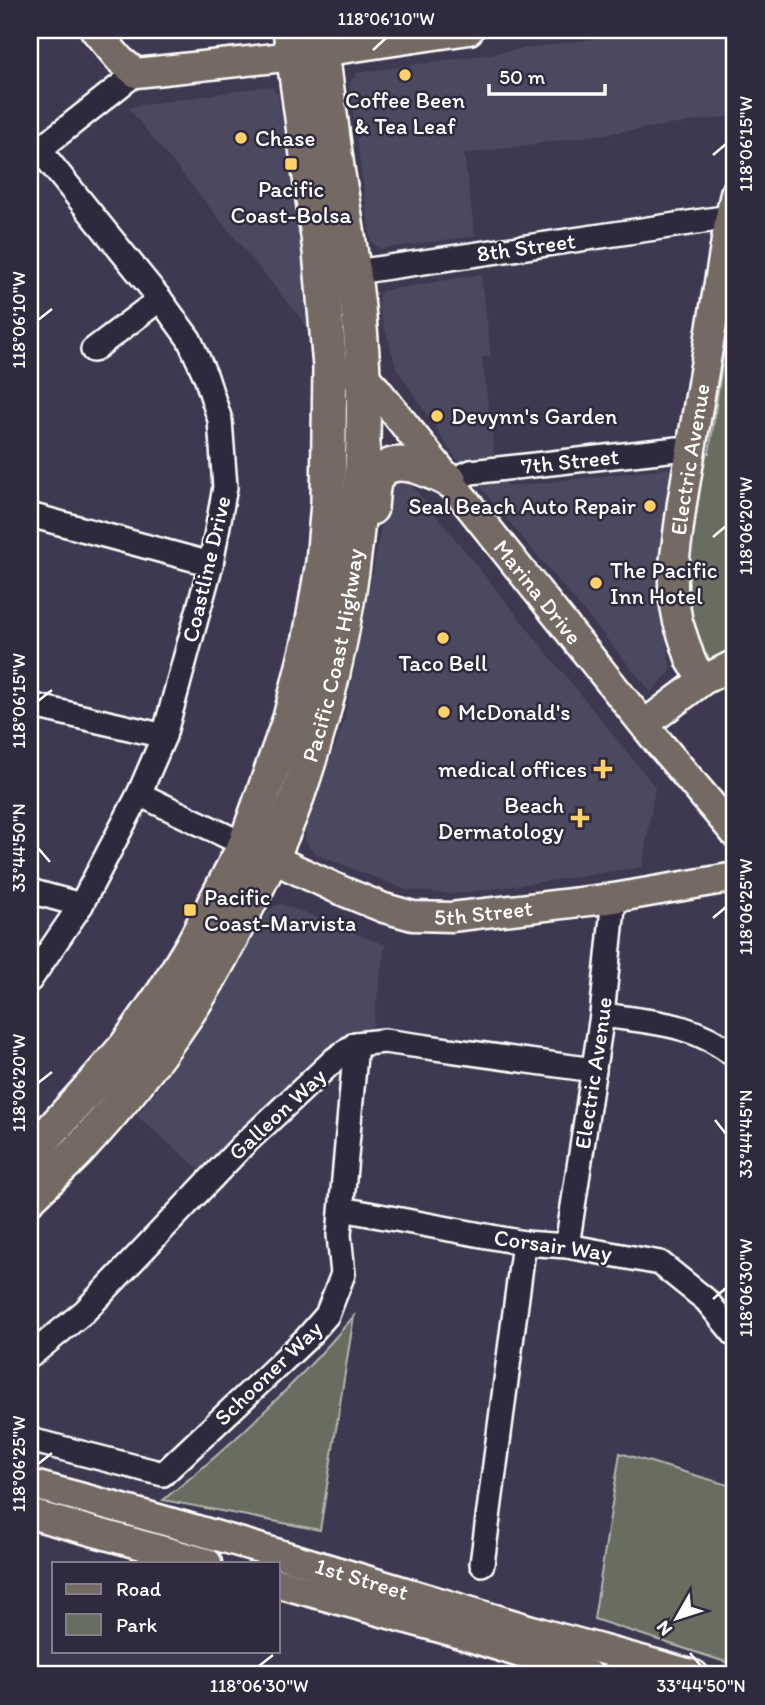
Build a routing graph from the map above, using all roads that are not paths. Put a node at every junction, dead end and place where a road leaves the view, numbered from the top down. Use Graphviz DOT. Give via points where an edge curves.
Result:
graph roads {
  1 [pos="95,30"];
  2 [pos="469,30"];
  3 [pos="306,42"];
  4 [pos="136,73"];
  5 [pos="33,148"];
  6 [pos="732,205"];
  7 [pos="338,275"];
  8 [pos="160,299"];
  9 [pos="93,351"];
  10 [pos="330,367"];
  11 [pos="363,375"];
  12 [pos="692,450"];
  13 [pos="450,481"];
  14 [pos="30,515"];
  15 [pos="211,564"];
  16 [pos="346,614"];
  17 [pos="735,664"];
  18 [pos="703,680"];
  19 [pos="30,705"];
  20 [pos="305,722"];
  21 [pos="645,724"];
  22 [pos="164,736"];
  23 [pos="139,794"];
  24 [pos="735,834"];
  25 [pos="258,852"];
  26 [pos="735,877"];
  27 [pos="30,891"];
  28 [pos="614,898"];
  29 [pos="81,905"];
  30 [pos="30,980"];
  31 [pos="602,1015"];
  32 [pos="356,1044"];
  33 [pos="735,1056"];
  34 [pos="594,1070"];
  35 [pos="30,1154"];
  36 [pos="30,1197"];
  37 [pos="342,1209"];
  38 [pos="524,1243"];
  39 [pos="567,1246"];
  40 [pos="735,1335"];
  41 [pos="30,1356"];
  42 [pos="30,1440"];
  43 [pos="30,1484"];
  44 [pos="30,1514"];
  45 [pos="203,1562"];
  46 [pos="482,1564"];
  47 [pos="280,1584"];
  48 [pos="538,1656"];
  49 [pos="589,1675"];
  50 [pos="694,1675"];
  1 -- 4 [label="main road"];
  2 -- 3 [label="main road"];
  3 -- 4 [label="main road"];
  3 -- 7 [label="highway, Pacific Coast Highway" via="338,171"];
  4 -- 5 [label="street"];
  5 -- 8 [label="street, Coastline Drive"];
  6 -- 7 [label="street, 8th Street"];
  6 -- 12 [label="main road, Electric Avenue"];
  7 -- 10 [label="highway, Pacific Coast Highway"];
  7 -- 11 [label="highway, Pacific Coast Highway" via="358,305"];
  8 -- 9 [label="street"];
  8 -- 15 [label="street, Coastline Drive" via="189,339 220,420 225,487"];
  10 -- 11 [label="main road"];
  10 -- 20 [label="highway, Pacific Coast Highway" via="328,502 310,639"];
  11 -- 13 [label="main road, Marina Drive"];
  11 -- 16 [label="highway, Pacific Coast Highway" via="359,517"];
  12 -- 13 [label="street, 7th Street" via="471,472"];
  12 -- 18 [label="main road, Electric Avenue" via="673,595 691,661"];
  13 -- 16 [label="highway" via="404,464 379,474 360,592"];
  13 -- 21 [label="main road, Marina Drive"];
  14 -- 15 [label="street"];
  15 -- 22 [label="street, Coastline Drive"];
  16 -- 20 [label="highway, Pacific Coast Highway" via="339,649"];
  17 -- 18 [label="main road"];
  18 -- 21 [label="main road"];
  19 -- 22 [label="street"];
  20 -- 25 [label="highway, Pacific Coast Highway"];
  21 -- 24 [label="main road, Marina Drive"];
  22 -- 23 [label="street, Coastline Drive"];
  23 -- 25 [label="street"];
  23 -- 29 [label="street, Coastline Drive"];
  25 -- 28 [label="main road, 5th Street" via="340,890 413,916 451,917"];
  25 -- 35 [label="highway, Pacific Coast Highway" via="127,1045"];
  25 -- 36 [label="highway, Pacific Coast Highway" via="215,969 187,1014 137,1082 76,1153"];
  26 -- 28 [label="main road, 5th Street"];
  27 -- 29 [label="street"];
  28 -- 31 [label="street, Electric Avenue"];
  29 -- 30 [label="street, Coastline Drive"];
  31 -- 33 [label="street" via="695,1031"];
  31 -- 34 [label="street, Electric Avenue"];
  32 -- 34 [label="street" via="384,1041"];
  32 -- 37 [label="street, Schooner Way"];
  32 -- 41 [label="street, Galleon Way" via="242,1146 85,1311"];
  34 -- 39 [label="street, Electric Avenue"];
  37 -- 38 [label="street, Corsair Way"];
  37 -- 42 [label="street, Schooner Way" via="343,1274 327,1315 163,1474"];
  38 -- 39 [label="street, Corsair Way"];
  38 -- 46 [label="street"];
  39 -- 40 [label="street, Corsair Way" via="660,1263 706,1300"];
  43 -- 48 [label="main road, 1st Street" via="297,1560"];
  44 -- 45 [label="main road"];
  47 -- 48 [label="main road, 1st Street"];
  48 -- 49 [label="main road, 1st Street"];
  48 -- 50 [label="main road, 1st Street"];
}
